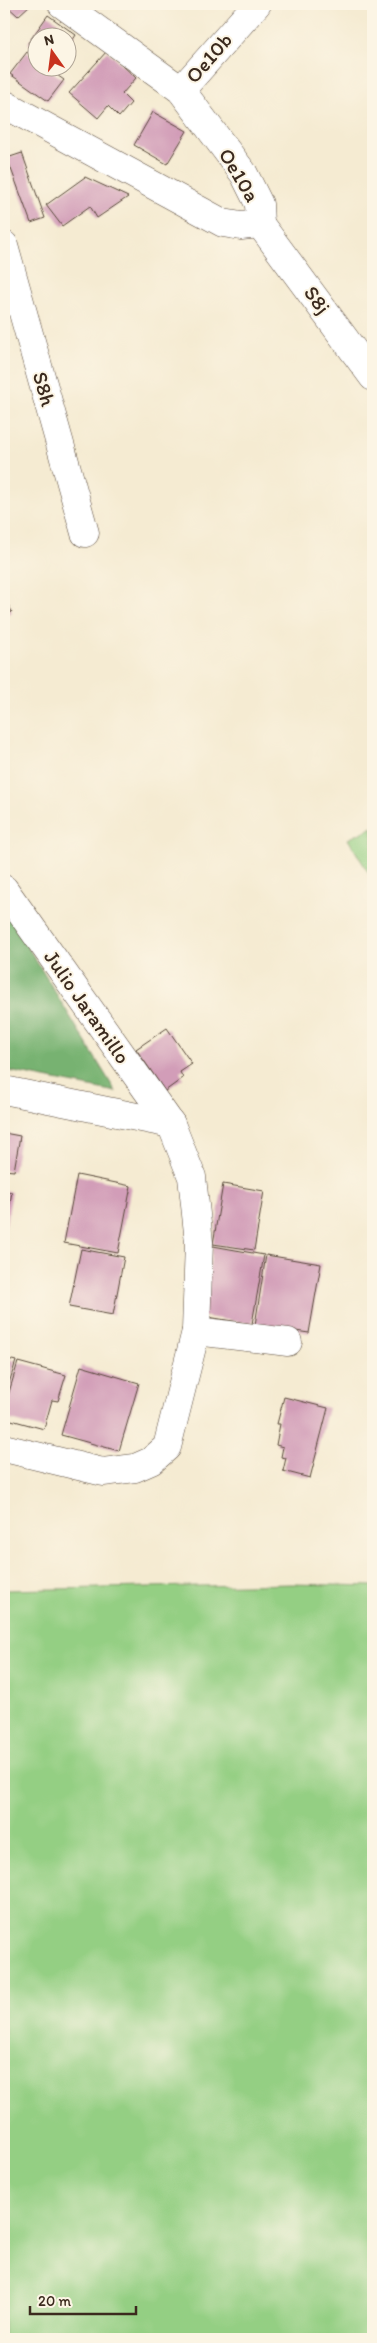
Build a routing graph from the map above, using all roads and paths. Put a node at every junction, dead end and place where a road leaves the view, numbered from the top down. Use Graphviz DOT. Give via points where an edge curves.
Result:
graph roads {
  1 [pos="62,4"];
  2 [pos="257,4"];
  3 [pos="181,90"];
  4 [pos="4,104"];
  5 [pos="260,224"];
  6 [pos="4,245"];
  7 [pos="373,377"];
  8 [pos="85,533"];
  9 [pos="4,889"];
  10 [pos="4,1090"];
  11 [pos="170,1124"];
  12 [pos="196,1331"];
  13 [pos="288,1342"];
  14 [pos="4,1448"];
  1 -- 3 [label="street, Oe10a"];
  2 -- 3 [label="street, Oe10b"];
  3 -- 5 [label="street, Oe10a" via="244,174 259,204"];
  4 -- 5 [label="street, Oe10a" via="223,223 241,226"];
  5 -- 7 [label="street, S8j"];
  6 -- 8 [label="street, S8h"];
  9 -- 11 [label="street, Julio Jaramillo"];
  10 -- 11 [label="street"];
  11 -- 12 [label="street, Julio Jaramillo" via="192,1177 199,1242"];
  12 -- 13 [label="street"];
  12 -- 14 [label="street, Julio Jaramillo" via="166,1446 150,1461 134,1468 103,1472"];
}
